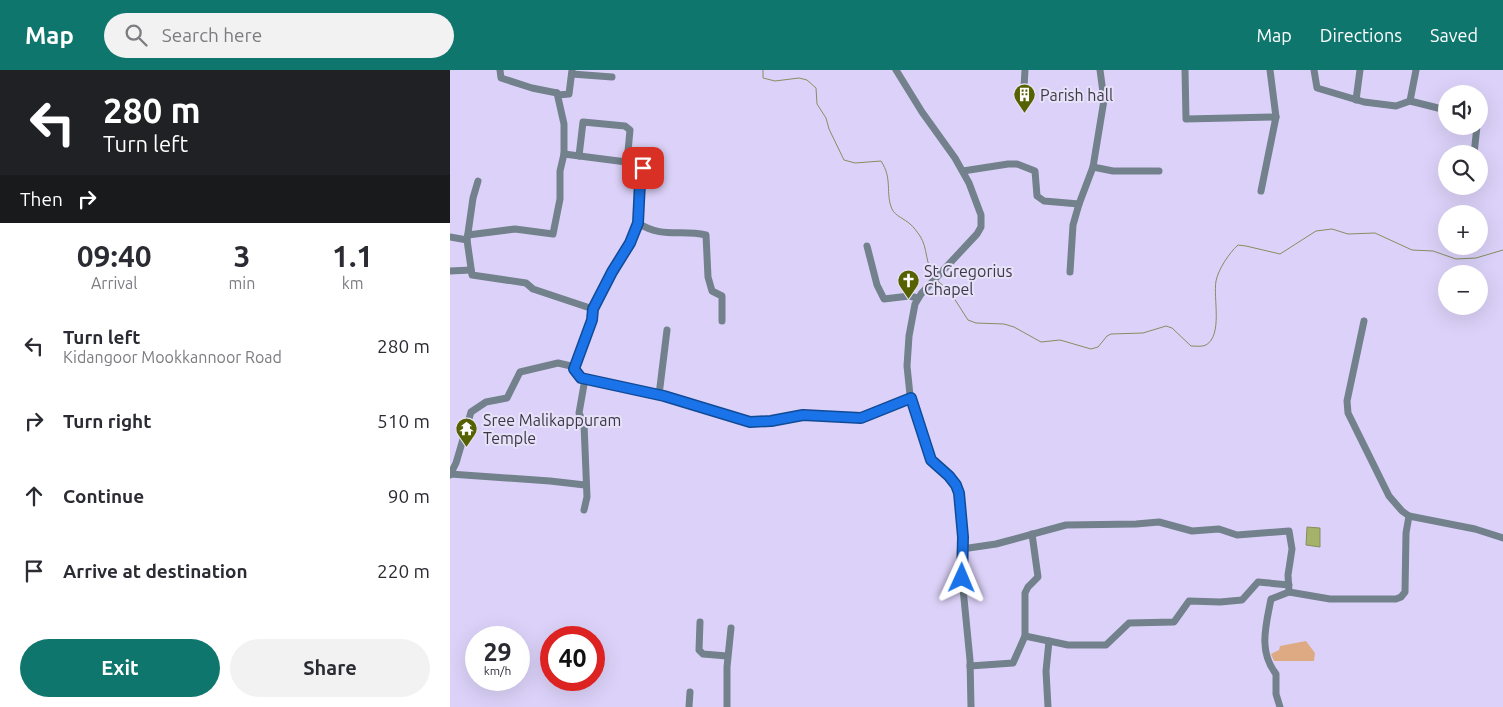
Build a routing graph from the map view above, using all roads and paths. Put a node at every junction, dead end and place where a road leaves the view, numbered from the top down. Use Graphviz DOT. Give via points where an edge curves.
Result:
graph roads {
  1 [pos="500,70"];
  2 [pos="896,70"];
  3 [pos="1025,70"];
  4 [pos="1100,70"];
  5 [pos="1185,70"];
  6 [pos="1270,70"];
  7 [pos="1314,70"];
  8 [pos="1360,70"];
  9 [pos="1416,70"];
  10 [pos="572,72"];
  11 [pos="612,77"];
  12 [pos="1024,87"];
  13 [pos="557,93"];
  14 [pos="1356,100"];
  15 [pos="1410,101"];
  16 [pos="1438,108"];
  17 [pos="1276,117"];
  18 [pos="564,154"];
  19 [pos="579,156"];
  20 [pos="627,162"];
  21 [pos="1093,167"];
  22 [pos="963,171"];
  23 [pos="1159,171"];
  24 [pos="478,181"];
  25 [pos="1261,191"];
  26 [pos="1079,204"];
  27 [pos="638,223"];
  28 [pos="450,237"];
  29 [pos="467,238"];
  30 [pos="867,246"];
  31 [pos="471,270"];
  32 [pos="450,271"];
  33 [pos="1070,272"];
  34 [pos="918,298"];
  35 [pos="593,309"];
  36 [pos="722,321"];
  37 [pos="1364,321"];
  38 [pos="667,330"];
  39 [pos="574,369"];
  40 [pos="585,379"];
  41 [pos="659,395"];
  42 [pos="911,398"];
  43 [pos="450,474"];
  44 [pos="585,486"];
  45 [pos="584,510"];
  46 [pos="1409,516"];
  47 [pos="1032,534"];
  48 [pos="1503,538"];
  49 [pos="962,549"];
  50 [pos="1289,588"];
  51 [pos="700,622"];
  52 [pos="731,628"];
  53 [pos="1025,636"];
  54 [pos="1049,641"];
  55 [pos="728,656"];
  56 [pos="970,666"];
  57 [pos="690,692"];
  58 [pos="689,707"];
  59 [pos="727,707"];
  60 [pos="971,707"];
  61 [pos="1048,707"];
  62 [pos="1280,707"];
  1 -- 13 [label="street" via="501,78"];
  2 -- 22 [label="street"];
  3 -- 12 [label="street"];
  4 -- 21 [label="street" via="1104,100"];
  5 -- 17 [label="street" via="1186,119"];
  6 -- 17 [label="street"];
  7 -- 14 [label="street" via="1317,88"];
  8 -- 14 [label="street"];
  9 -- 15 [label="street"];
  10 -- 11 [label="street"];
  10 -- 13 [label="street" via="570,94 558,96"];
  13 -- 18 [label="street" via="564,124"];
  14 -- 15 [label="street" via="1396,106"];
  15 -- 16 [label="street"];
  17 -- 25 [label="street"];
  18 -- 19 [label="street"];
  18 -- 29 [label="street" via="553,234 515,229"];
  19 -- 20 [label="street"];
  19 -- 20 [label="street" via="583,122 626,126 630,130"];
  20 -- 27 [label="street" via="642,164"];
  21 -- 23 [label="street" via="1113,171"];
  21 -- 26 [label="street"];
  22 -- 26 [label="street" via="1017,164 1035,171 1037,196 1044,202"];
  22 -- 34 [label="street" via="981,215 981,227"];
  24 -- 29 [label="street"];
  26 -- 33 [label="street" via="1073,225"];
  27 -- 35 [label="street"];
  27 -- 36 [label="street" via="659,232 706,235 708,277 712,292 722,296"];
  28 -- 29 [label="street"];
  29 -- 31 [label="street"];
  30 -- 34 [label="street" via="884,299"];
  31 -- 32 [label="street"];
  31 -- 35 [label="street" via="472,275 526,283 533,289"];
  34 -- 42 [label="street" via="912,314 907,366"];
  35 -- 39 [label="street"];
  37 -- 46 [label="street" via="1347,401 1348,413 1389,496"];
  38 -- 41 [label="street"];
  39 -- 40 [label="street"];
  39 -- 43 [label="street" via="558,363 520,372 507,398 486,402 471,412"];
  40 -- 41 [label="street"];
  40 -- 44 [label="street" via="580,413 584,424"];
  41 -- 42 [label="street" via="750,422 803,415 861,418"];
  42 -- 49 [label="street" via="931,460 949,476 959,493"];
  43 -- 44 [label="street"];
  44 -- 45 [label="street"];
  46 -- 48 [label="street"];
  46 -- 50 [label="street" via="1401,598 1322,599"];
  47 -- 49 [label="street"];
  47 -- 50 [label="street" via="1066,525 1159,522 1192,531 1218,529 1237,535 1289,531 1292,549"];
  47 -- 53 [label="street" via="1038,577 1025,592"];
  49 -- 56 [label="street"];
  50 -- 54 [label="street" via="1258,582 1242,600 1189,601 1174,622 1129,623 1106,645 1068,645"];
  50 -- 62 [label="street" via="1271,599 1264,637 1270,666 1276,674"];
  51 -- 55 [label="street" via="699,650 703,654"];
  52 -- 55 [label="street"];
  53 -- 54 [label="street"];
  53 -- 56 [label="street" via="1013,663"];
  54 -- 61 [label="street" via="1046,671"];
  55 -- 59 [label="street"];
  56 -- 60 [label="street"];
  57 -- 58 [label="street"];
}
